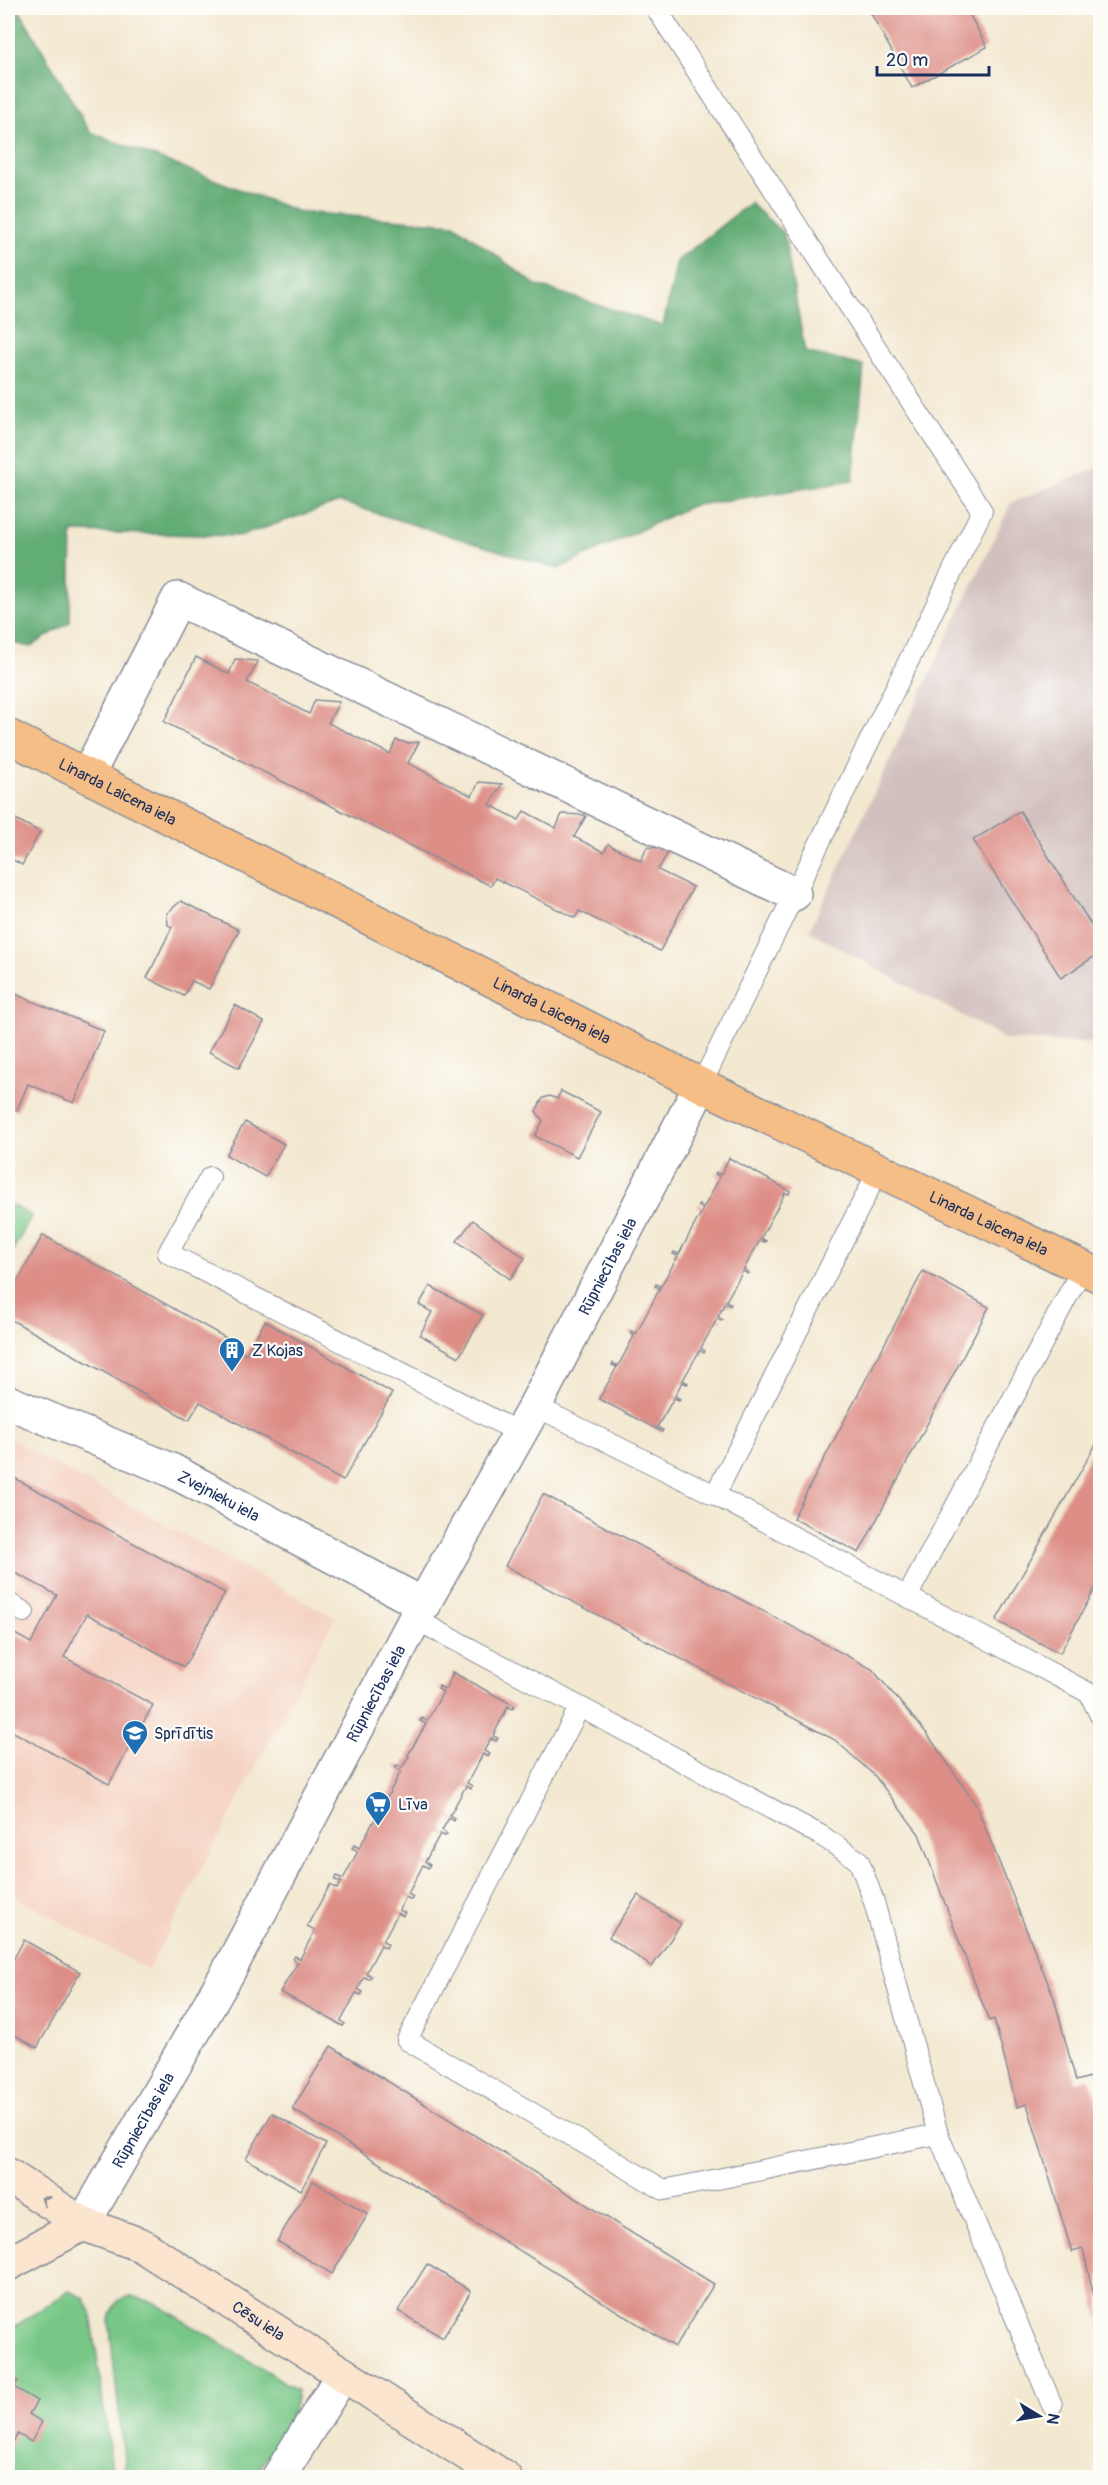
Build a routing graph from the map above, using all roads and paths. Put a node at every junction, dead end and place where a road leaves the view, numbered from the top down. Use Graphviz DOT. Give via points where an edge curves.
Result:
graph roads {
  1 [pos="656,8"];
  2 [pos="8,736"];
  3 [pos="87,776"];
  4 [pos="794,894"];
  5 [pos="701,1084"];
  6 [pos="879,1169"];
  7 [pos="210,1177"];
  8 [pos="1092,1272"];
  9 [pos="8,1402"];
  10 [pos="528,1420"];
  11 [pos="715,1495"];
  12 [pos="907,1597"];
  13 [pos="419,1612"];
  14 [pos="579,1708"];
  15 [pos="1101,1715"];
  16 [pos="939,2134"];
  17 [pos="8,2175"];
  18 [pos="83,2224"];
  19 [pos="8,2264"];
  20 [pos="343,2374"];
  21 [pos="1052,2405"];
  22 [pos="278,2478"];
  23 [pos="505,2478"];
  1 -- 4 [label="lane" via="982,511"];
  2 -- 3 [label="main road, Linarda Laicena iela"];
  3 -- 4 [label="street" via="178,599"];
  3 -- 5 [label="main road, Linarda Laicena iela"];
  4 -- 5 [label="lane"];
  5 -- 6 [label="main road, Linarda Laicena iela"];
  5 -- 10 [label="street, Rūpniecības iela"];
  6 -- 8 [label="main road, Linarda Laicena iela"];
  6 -- 11 [label="lane"];
  7 -- 10 [label="lane" via="168,1253"];
  8 -- 12 [label="lane"];
  9 -- 13 [label="street, Zvejnieku iela" via="171,1470"];
  10 -- 11 [label="lane"];
  10 -- 13 [label="street, Rūpniecības iela"];
  11 -- 12 [label="lane"];
  12 -- 15 [label="lane" via="1089,1693"];
  13 -- 14 [label="lane"];
  13 -- 18 [label="street, Rūpniecības iela" via="227,1974"];
  14 -- 16 [label="lane" via="822,1836 859,1861"];
  14 -- 16 [label="lane" via="407,2040 664,2190"];
  16 -- 21 [label="lane"];
  18 -- 17 [label="street, Cēsu iela, one-way"];
  18 -- 19 [label="street"];
  18 -- 20 [label="street, Cēsu iela" via="141,2245"];
  20 -- 22 [label="street"];
  20 -- 23 [label="street, Cēsu iela"];
}
